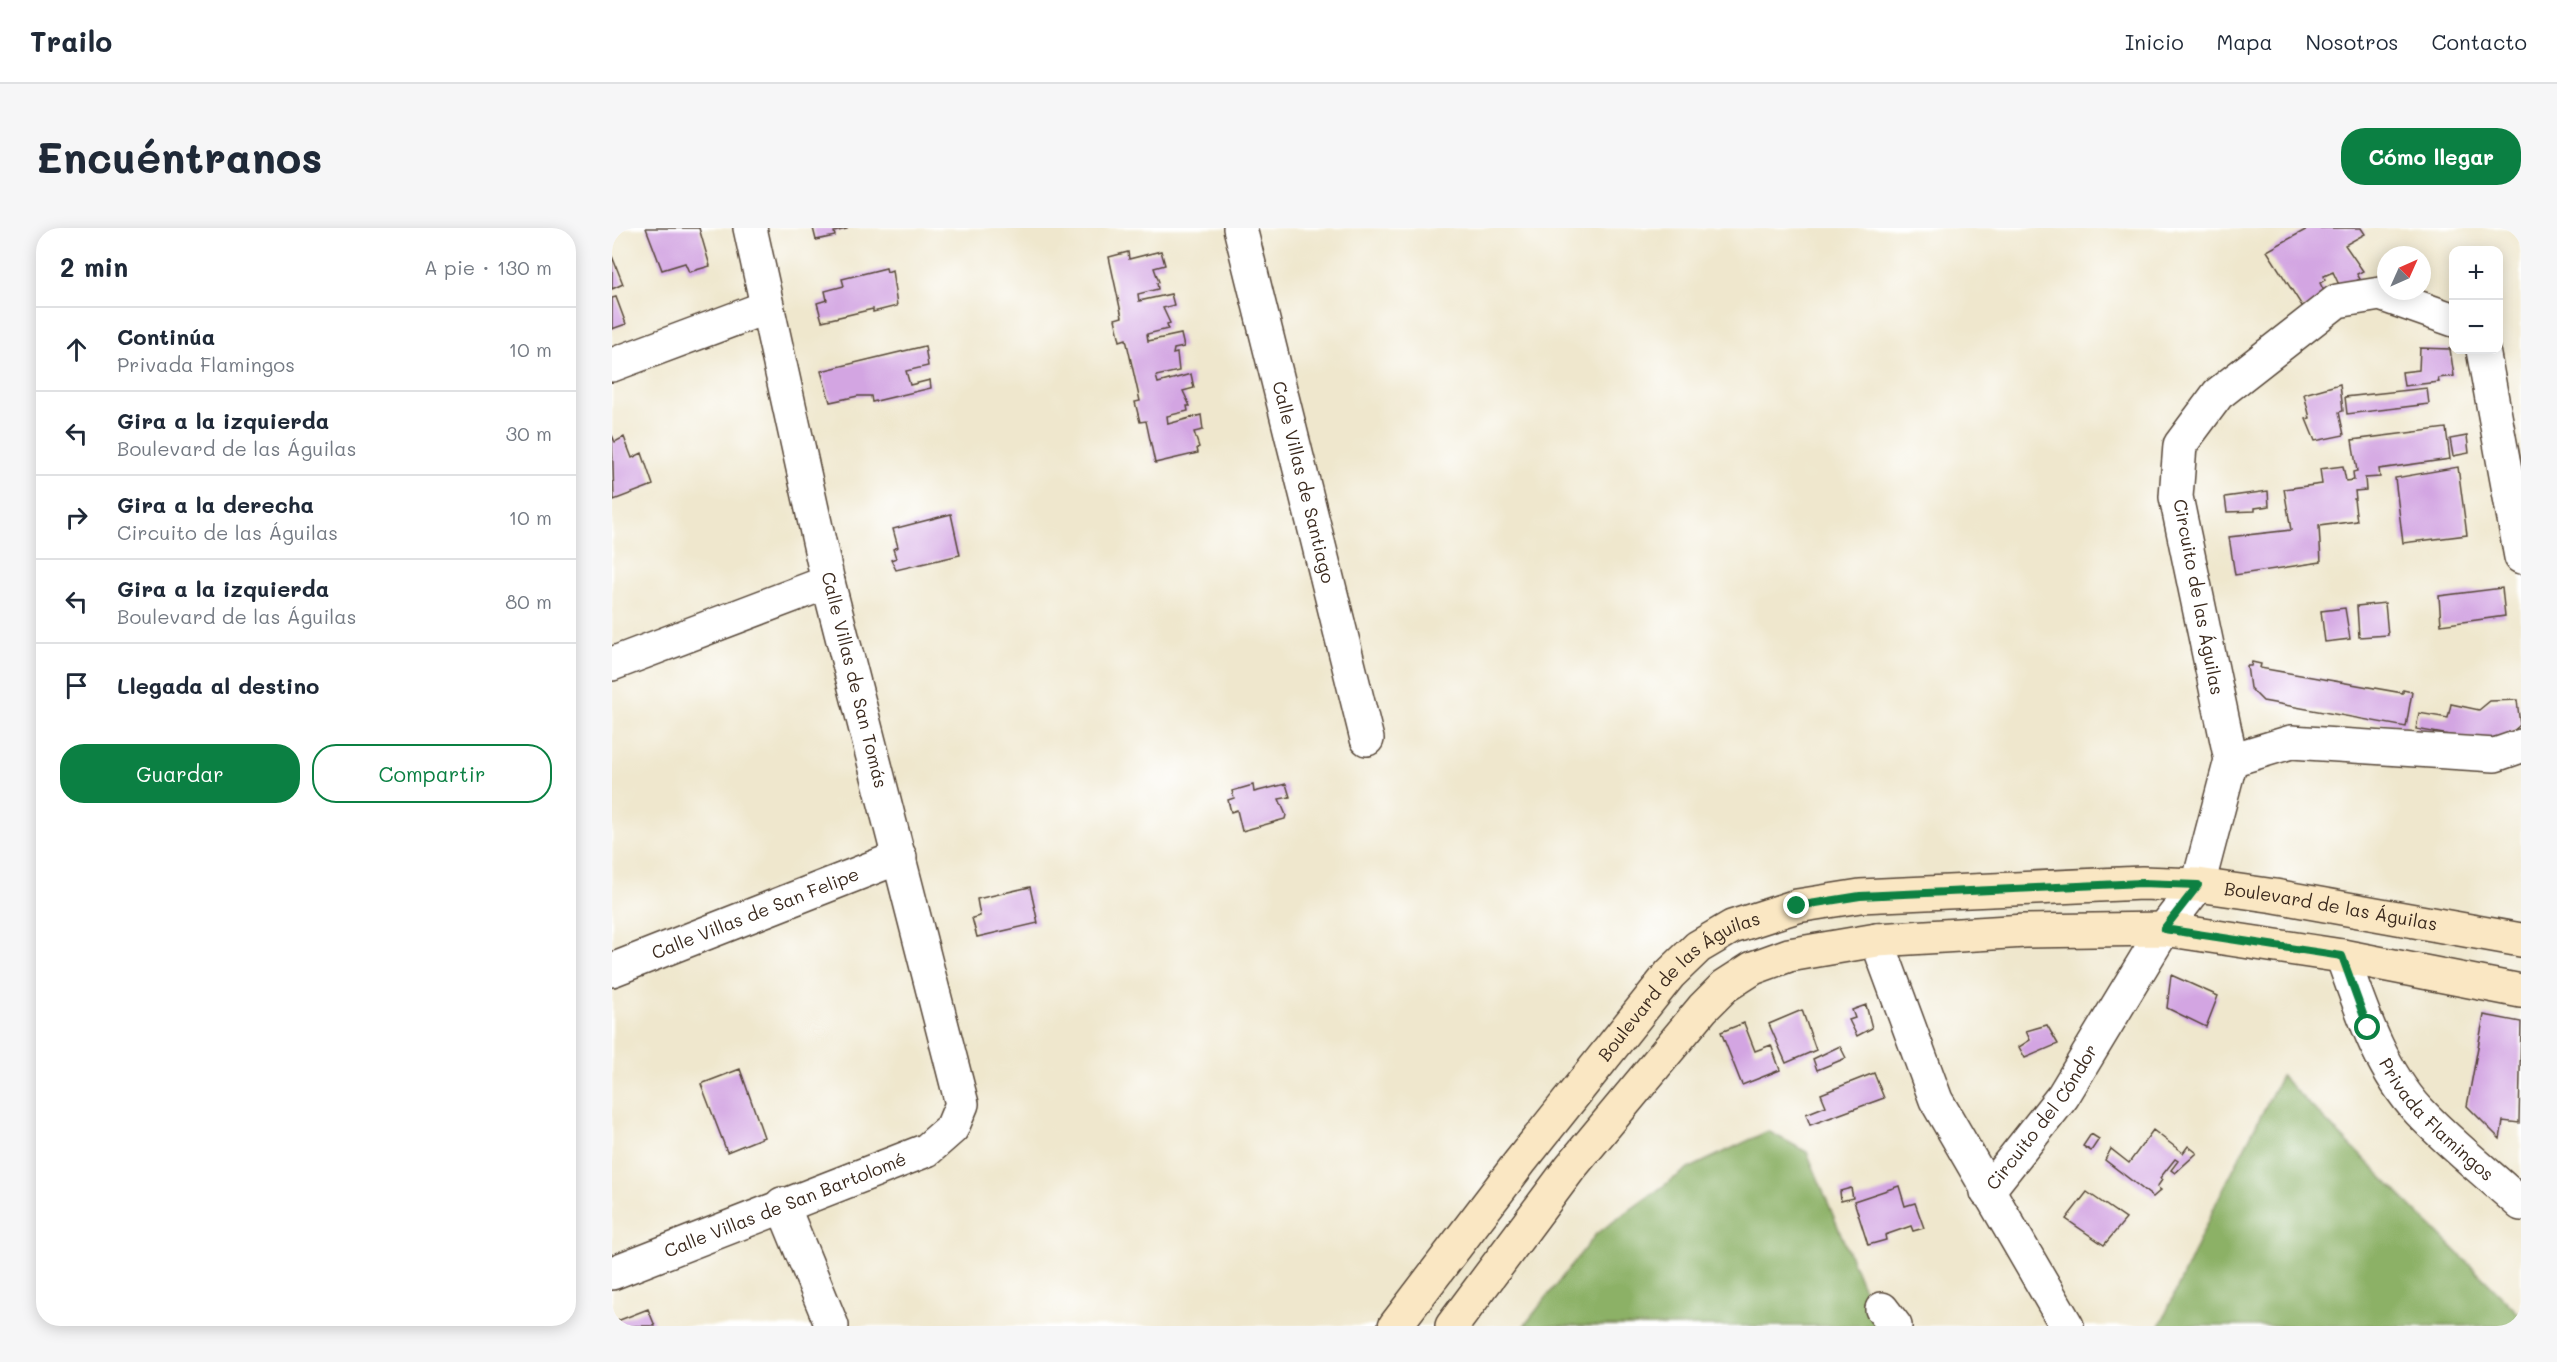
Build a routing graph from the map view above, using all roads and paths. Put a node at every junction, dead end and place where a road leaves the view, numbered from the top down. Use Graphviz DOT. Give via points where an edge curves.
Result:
graph roads {
  1 [pos="750,228"];
  2 [pos="1240,228"];
  3 [pos="767,307"];
  4 [pos="2449,318"];
  5 [pos="2484,354"];
  6 [pos="612,365"];
  7 [pos="2521,556"];
  8 [pos="828,582"];
  9 [pos="612,664"];
  10 [pos="1367,739"];
  11 [pos="2521,746"];
  12 [pos="2231,760"];
  13 [pos="900,857"];
  14 [pos="2198,885"];
  15 [pos="2164,929"];
  16 [pos="1877,940"];
  17 [pos="2521,940"];
  18 [pos="2342,956"];
  19 [pos="612,970"];
  20 [pos="2521,991"];
  21 [pos="952,1128"];
  22 [pos="1987,1192"];
  23 [pos="782,1204"];
  24 [pos="2521,1204"];
  25 [pos="612,1273"];
  26 [pos="832,1326"];
  27 [pos="1395,1326"];
  28 [pos="1452,1326"];
  29 [pos="2067,1326"];
  1 -- 3 [label="street, Calle Villas de San Tomás"];
  2 -- 10 [label="street, Calle Villas de Santiago"];
  3 -- 6 [label="street"];
  3 -- 8 [label="street, Calle Villas de San Tomás"];
  4 -- 12 [label="street, Circuito de las Águilas" via="2380,294 2337,301 2218,394 2180,445 2176,497"];
  5 -- 7 [label="street"];
  8 -- 9 [label="street"];
  8 -- 13 [label="street, Calle Villas de San Tomás"];
  11 -- 12 [label="street" via="2495,755 2291,742"];
  12 -- 14 [label="street, Circuito de las Águilas"];
  13 -- 19 [label="street, Calle Villas de San Felipe"];
  13 -- 21 [label="street, Calle Villas de San Tomás" via="962,1104"];
  14 -- 15 [label="street, Circuito de las Águilas"];
  14 -- 17 [label="main road, Boulevard de las Águilas"];
  14 -- 27 [label="main road, Boulevard de las Águilas" via="2142,883 1860,896 1797,906 1732,927 1698,947 1670,974"];
  15 -- 16 [label="main road, Boulevard de las Águilas" via="2025,931"];
  15 -- 18 [label="main road, Boulevard de las Águilas"];
  15 -- 22 [label="street, Circuito del Cóndor" via="2063,1096"];
  16 -- 22 [label="street, Circuito del Cóndor" via="1936,1100"];
  16 -- 28 [label="main road, Boulevard de las Águilas" via="1789,955 1753,968 1725,986 1570,1168"];
  18 -- 20 [label="main road, Boulevard de las Águilas"];
  18 -- 24 [label="street, Privada Flamingos" via="2368,1028 2402,1088 2419,1111"];
  21 -- 23 [label="street, Calle Villas de San Bartolomé" via="927,1150"];
  22 -- 29 [label="street"];
  23 -- 25 [label="street, Calle Villas de San Bartolomé"];
  23 -- 26 [label="street"];
}
